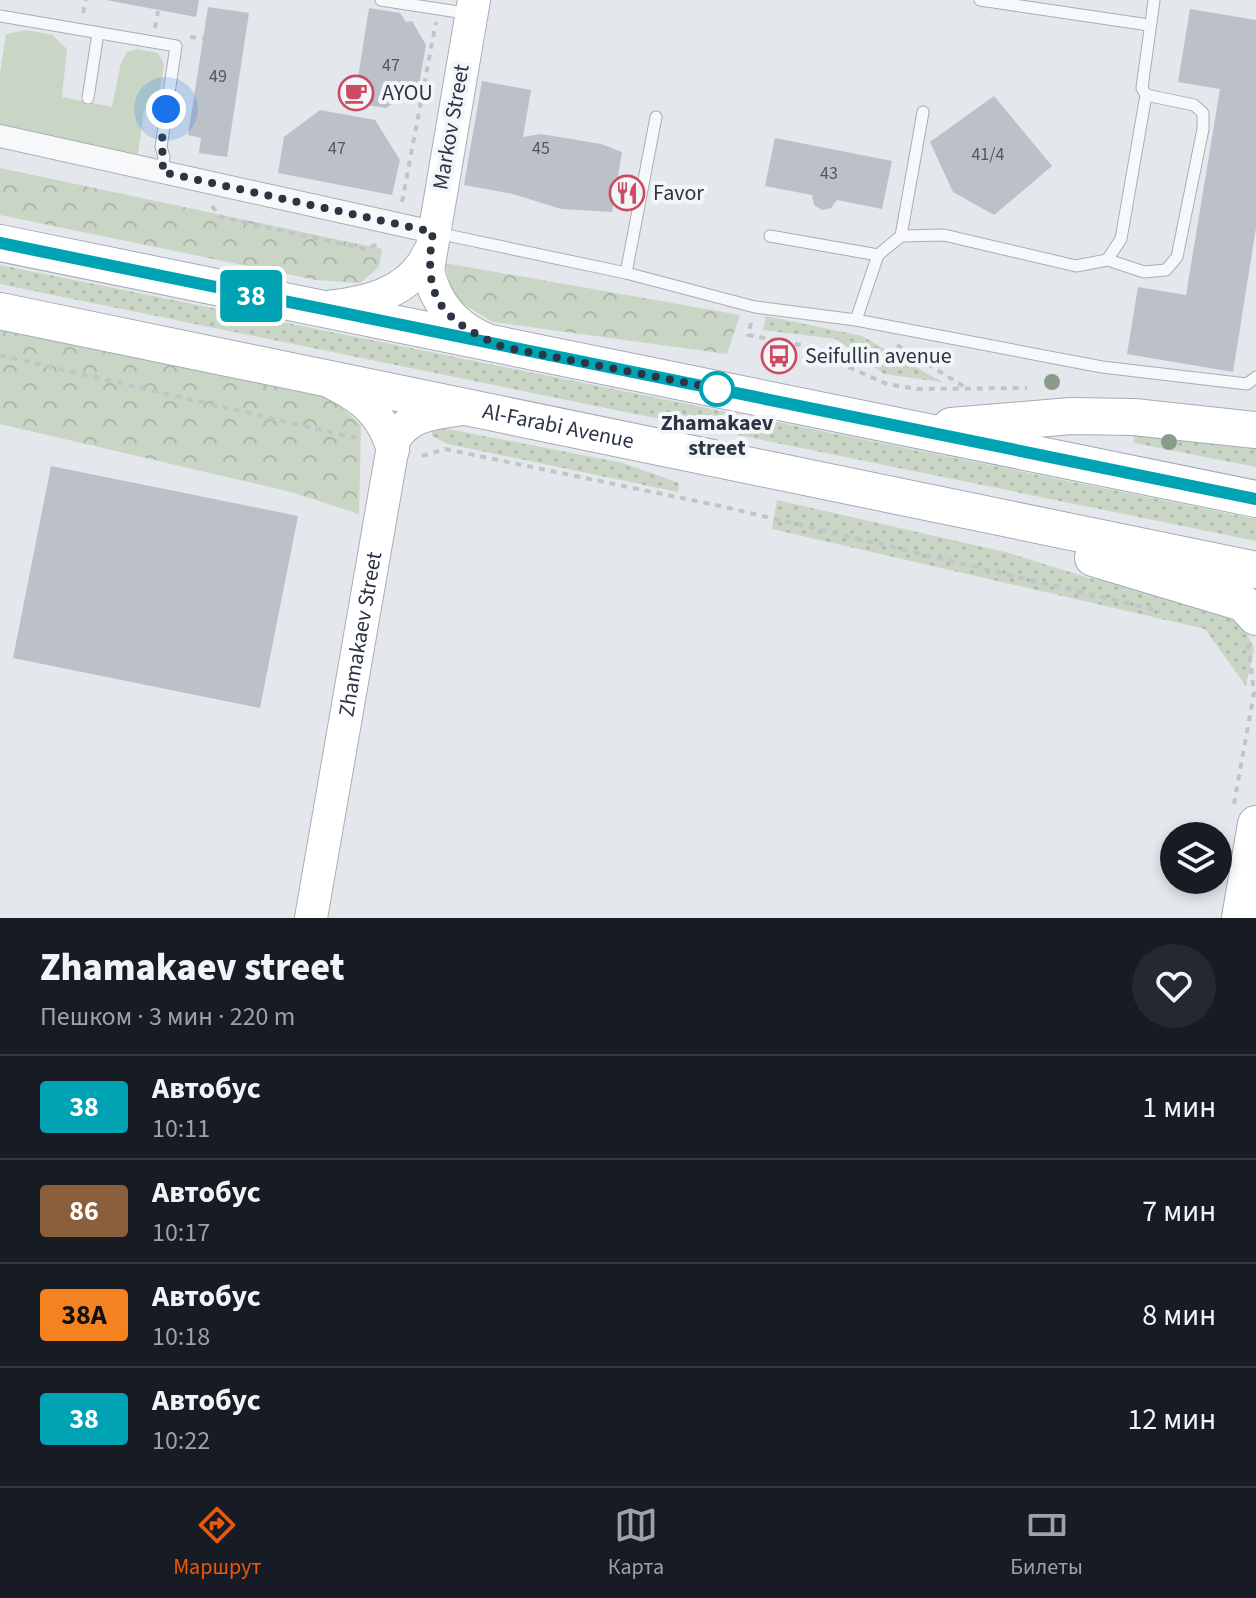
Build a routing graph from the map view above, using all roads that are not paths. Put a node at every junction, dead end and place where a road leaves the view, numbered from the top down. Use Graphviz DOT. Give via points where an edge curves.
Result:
graph roads {
  1 [pos="381,0"];
  2 [pos="980,0"];
  3 [pos="1154,0"];
  4 [pos="473,7"];
  5 [pos="0,16"];
  6 [pos="1149,25"];
  7 [pos="98,33"];
  8 [pos="1146,95"];
  9 [pos="88,98"];
  10 [pos="923,112"];
  11 [pos="656,117"];
  12 [pos="0,136"];
  13 [pos="162,172"];
  14 [pos="770,236"];
  15 [pos="901,236"];
  16 [pos="0,243"];
  17 [pos="431,243"];
  18 [pos="878,255"];
  19 [pos="1108,260"];
  20 [pos="626,273"];
  21 [pos="312,309"];
  22 [pos="0,311"];
  23 [pos="856,320"];
  24 [pos="503,347"];
  25 [pos="318,375"];
  26 [pos="1256,377"];
  27 [pos="473,408"];
  28 [pos="909,430"];
  29 [pos="1256,430"];
  30 [pos="393,449"];
  31 [pos="1256,499"];
  32 [pos="908,500"];
  33 [pos="1256,570"];
  34 [pos="1251,626"];
  35 [pos="1244,818"];
  36 [pos="311,918"];
  37 [pos="1240,918"];
  1 -- 4 [label="lane" via="438,9"];
  2 -- 6 [label="lane"];
  3 -- 6 [label="lane"];
  4 -- 17 [label="street, Markov Street"];
  5 -- 7 [label="lane"];
  6 -- 8 [label="lane" via="1142,79"];
  7 -- 9 [label="lane"];
  7 -- 13 [label="lane" via="176,46"];
  8 -- 19 [label="lane" via="1121,239"];
  8 -- 19 [label="lane" via="1194,105 1203,113 1177,257 1166,270 1144,272"];
  10 -- 15 [label="lane"];
  11 -- 20 [label="lane"];
  12 -- 13 [label="street"];
  13 -- 17 [label="street" via="398,224"];
  14 -- 18 [label="lane"];
  15 -- 18 [label="lane"];
  15 -- 19 [label="lane" via="944,235 1076,266"];
  16 -- 21 [label="main road"];
  17 -- 20 [label="lane"];
  17 -- 21 [label="street" via="417,274 392,292"];
  17 -- 24 [label="street" via="430,283 445,310 476,335"];
  18 -- 23 [label="lane"];
  20 -- 23 [label="lane" via="755,307"];
  21 -- 24 [label="main road"];
  22 -- 25 [label="main road, Al-Farabi Avenue"];
  23 -- 26 [label="lane" via="1102,367 1247,384"];
  24 -- 28 [label="main road"];
  25 -- 27 [label="main road, Al-Farabi Avenue"];
  25 -- 30 [label="street" via="375,411"];
  27 -- 30 [label="street, Zhamakaev Street" via="415,418 401,428"];
  27 -- 32 [label="main road, Al-Farabi Avenue"];
  28 -- 29 [label="main road" via="1071,416"];
  28 -- 31 [label="main road"];
  30 -- 36 [label="street, Zhamakaev Street"];
  32 -- 33 [label="main road, Al-Farabi Avenue"];
  32 -- 34 [label="main road" via="1243,603"];
  35 -- 37 [label="main road"];
}
